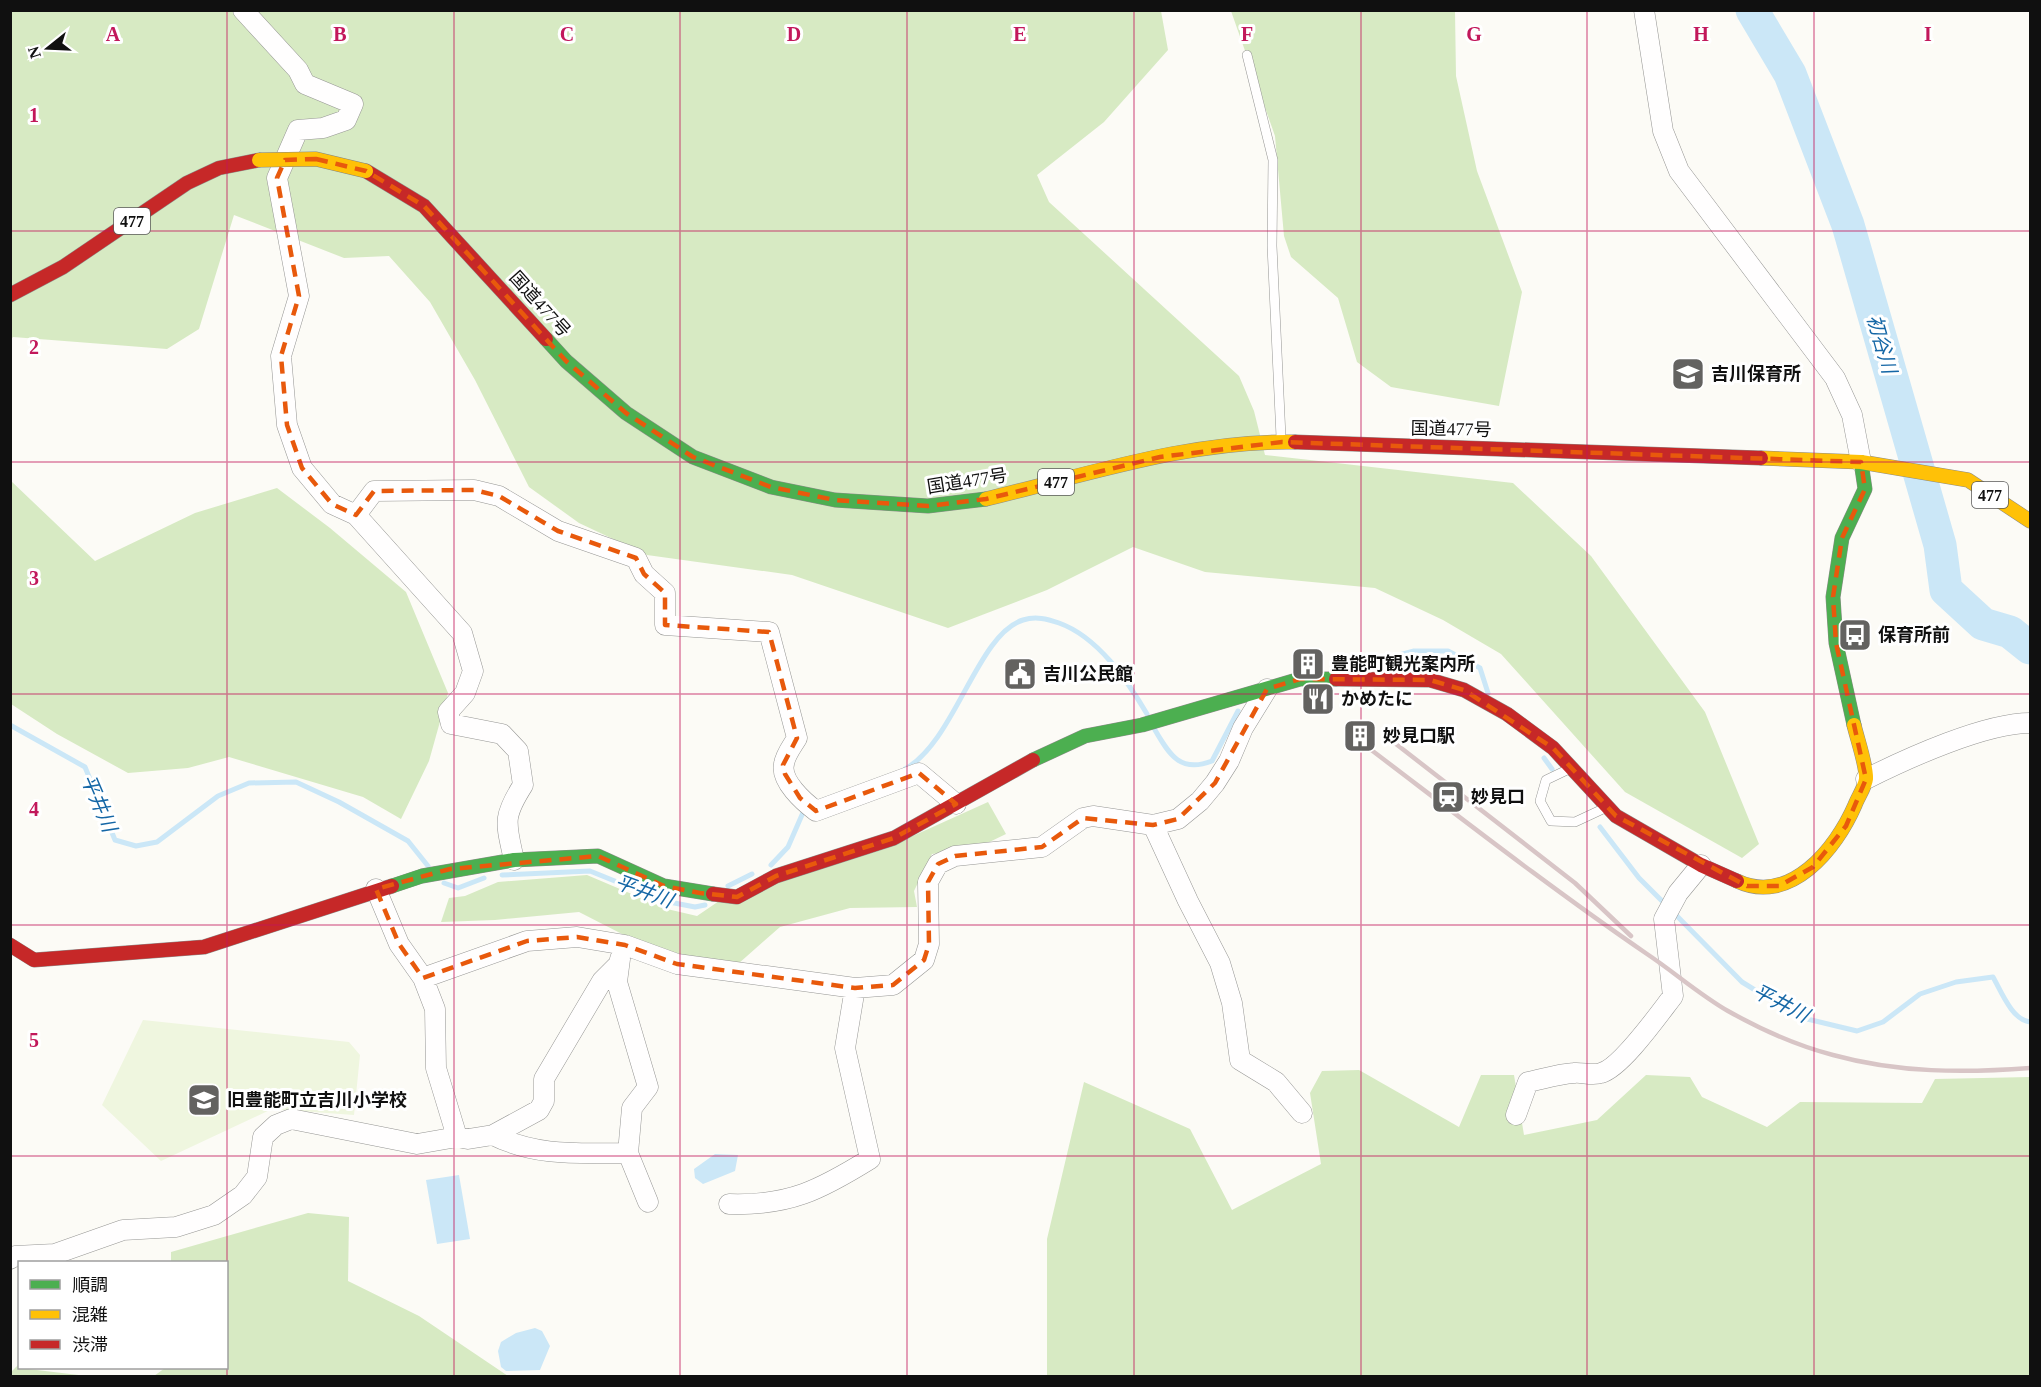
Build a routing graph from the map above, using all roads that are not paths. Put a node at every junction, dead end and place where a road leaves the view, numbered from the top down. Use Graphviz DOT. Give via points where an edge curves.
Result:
graph roads {
  1 [pos="243,10"];
  2 [pos="1644,10"];
  3 [pos="1247,55"];
  4 [pos="10,295"];
  5 [pos="1282,442"];
  6 [pos="1861,462"];
  7 [pos="356,514"];
  8 [pos="2031,521"];
  9 [pos="1267,689"];
  10 [pos="2031,723"];
  11 [pos="1572,767"];
  12 [pos="1866,779"];
  13 [pos="956,804"];
  14 [pos="1608,807"];
  15 [pos="1153,825"];
  16 [pos="514,860"];
  17 [pos="1701,865"];
  18 [pos="376,889"];
  19 [pos="10,945"];
  20 [pos="625,945"];
  21 [pos="617,966"];
  22 [pos="423,978"];
  23 [pos="855,988"];
  24 [pos="1302,1113"];
  25 [pos="1516,1115"];
  26 [pos="492,1135"];
  27 [pos="457,1137"];
  28 [pos="628,1154"];
  29 [pos="648,1202"];
  30 [pos="729,1204"];
  31 [pos="10,1259"];
  1 -- 7 [label="street" via="298,70 305,84 353,104 346,120 323,128 298,130 277,178 299,296 281,356 286,425 302,468 332,504"];
  2 -- 6 [label="street" via="1663,131 1679,171 1835,378 1852,415"];
  3 -- 5 [label="lane" via="1273,159 1272,246"];
  4 -- 5 [label="main road, 国道477号 / 477, bridge" via="90,251 185,184 216,169 259,160 316,159 366,171 424,206 566,362 626,413 693,457 771,487 835,500 928,506 986,499 1160,457 1221,446"];
  5 -- 6 [label="main road, 国道477号 / 477"];
  6 -- 8 [label="main road, 国道477号 / 477" via="1968,480"];
  6 -- 12 [label="main road" via="1865,489 1842,538 1833,597 1838,652"];
  7 -- 13 [label="street" via="374,491 474,490 499,496 558,531 636,558 644,574 665,593 665,625 769,632 797,738 783,765 785,774 800,798 816,811 919,773"];
  7 -- 16 [label="street" via="462,633 473,671 465,693 447,712 451,724 502,734 518,751 523,785 508,808 506,823"];
  9 -- 11 [label="main road" via="1300,679 1430,680 1464,690 1507,714"];
  9 -- 13 [label="main road" via="1142,725 1085,736"];
  9 -- 15 [label="street" via="1243,728 1229,761 1200,801 1178,819"];
  10 -- 12 [label="street" via="2010,723 1986,730"];
  11 -- 14 [label="main road"];
  11 -- 14 [label="lane" via="1546,780 1540,801 1551,821 1575,822"];
  12 -- 17 [label="main road" via="1846,826 1814,867 1779,886 1747,886"];
  13 -- 16 [label="main road" via="894,838 776,876 737,897 664,885 598,856"];
  14 -- 17 [label="main road" via="1616,816"];
  15 -- 23 [label="street" via="1094,816 1083,818 1042,847 955,856 938,864 928,882 929,944 924,960 893,985"];
  15 -- 24 [label="street" via="1220,963 1232,1003 1240,1060 1276,1082"];
  16 -- 18 [label="main road" via="450,869"];
  17 -- 25 [label="street" via="1678,893 1664,920 1673,996 1651,1027 1616,1067 1600,1074 1573,1073 1528,1082"];
  18 -- 19 [label="main road" via="204,947 34,960"];
  18 -- 22 [label="street" via="399,944"];
  20 -- 21 [label="street"];
  20 -- 22 [label="street" via="577,937 527,941"];
  20 -- 23 [label="street" via="677,964"];
  21 -- 26 [label="street" via="602,981 548,1070 539,1110"];
  21 -- 28 [label="street" via="617,982 648,1087 632,1108"];
  22 -- 27 [label="street" via="435,1009 436,1068"];
  23 -- 30 [label="street" via="845,1048 870,1159 799,1197"];
  26 -- 27 [label="street"];
  26 -- 28 [label="street" via="544,1153"];
  27 -- 31 [label="street" via="417,1144 291,1119 276,1125 263,1137 257,1177 243,1195 214,1215 176,1227 123,1230 55,1254"];
  28 -- 29 [label="street"];
}
